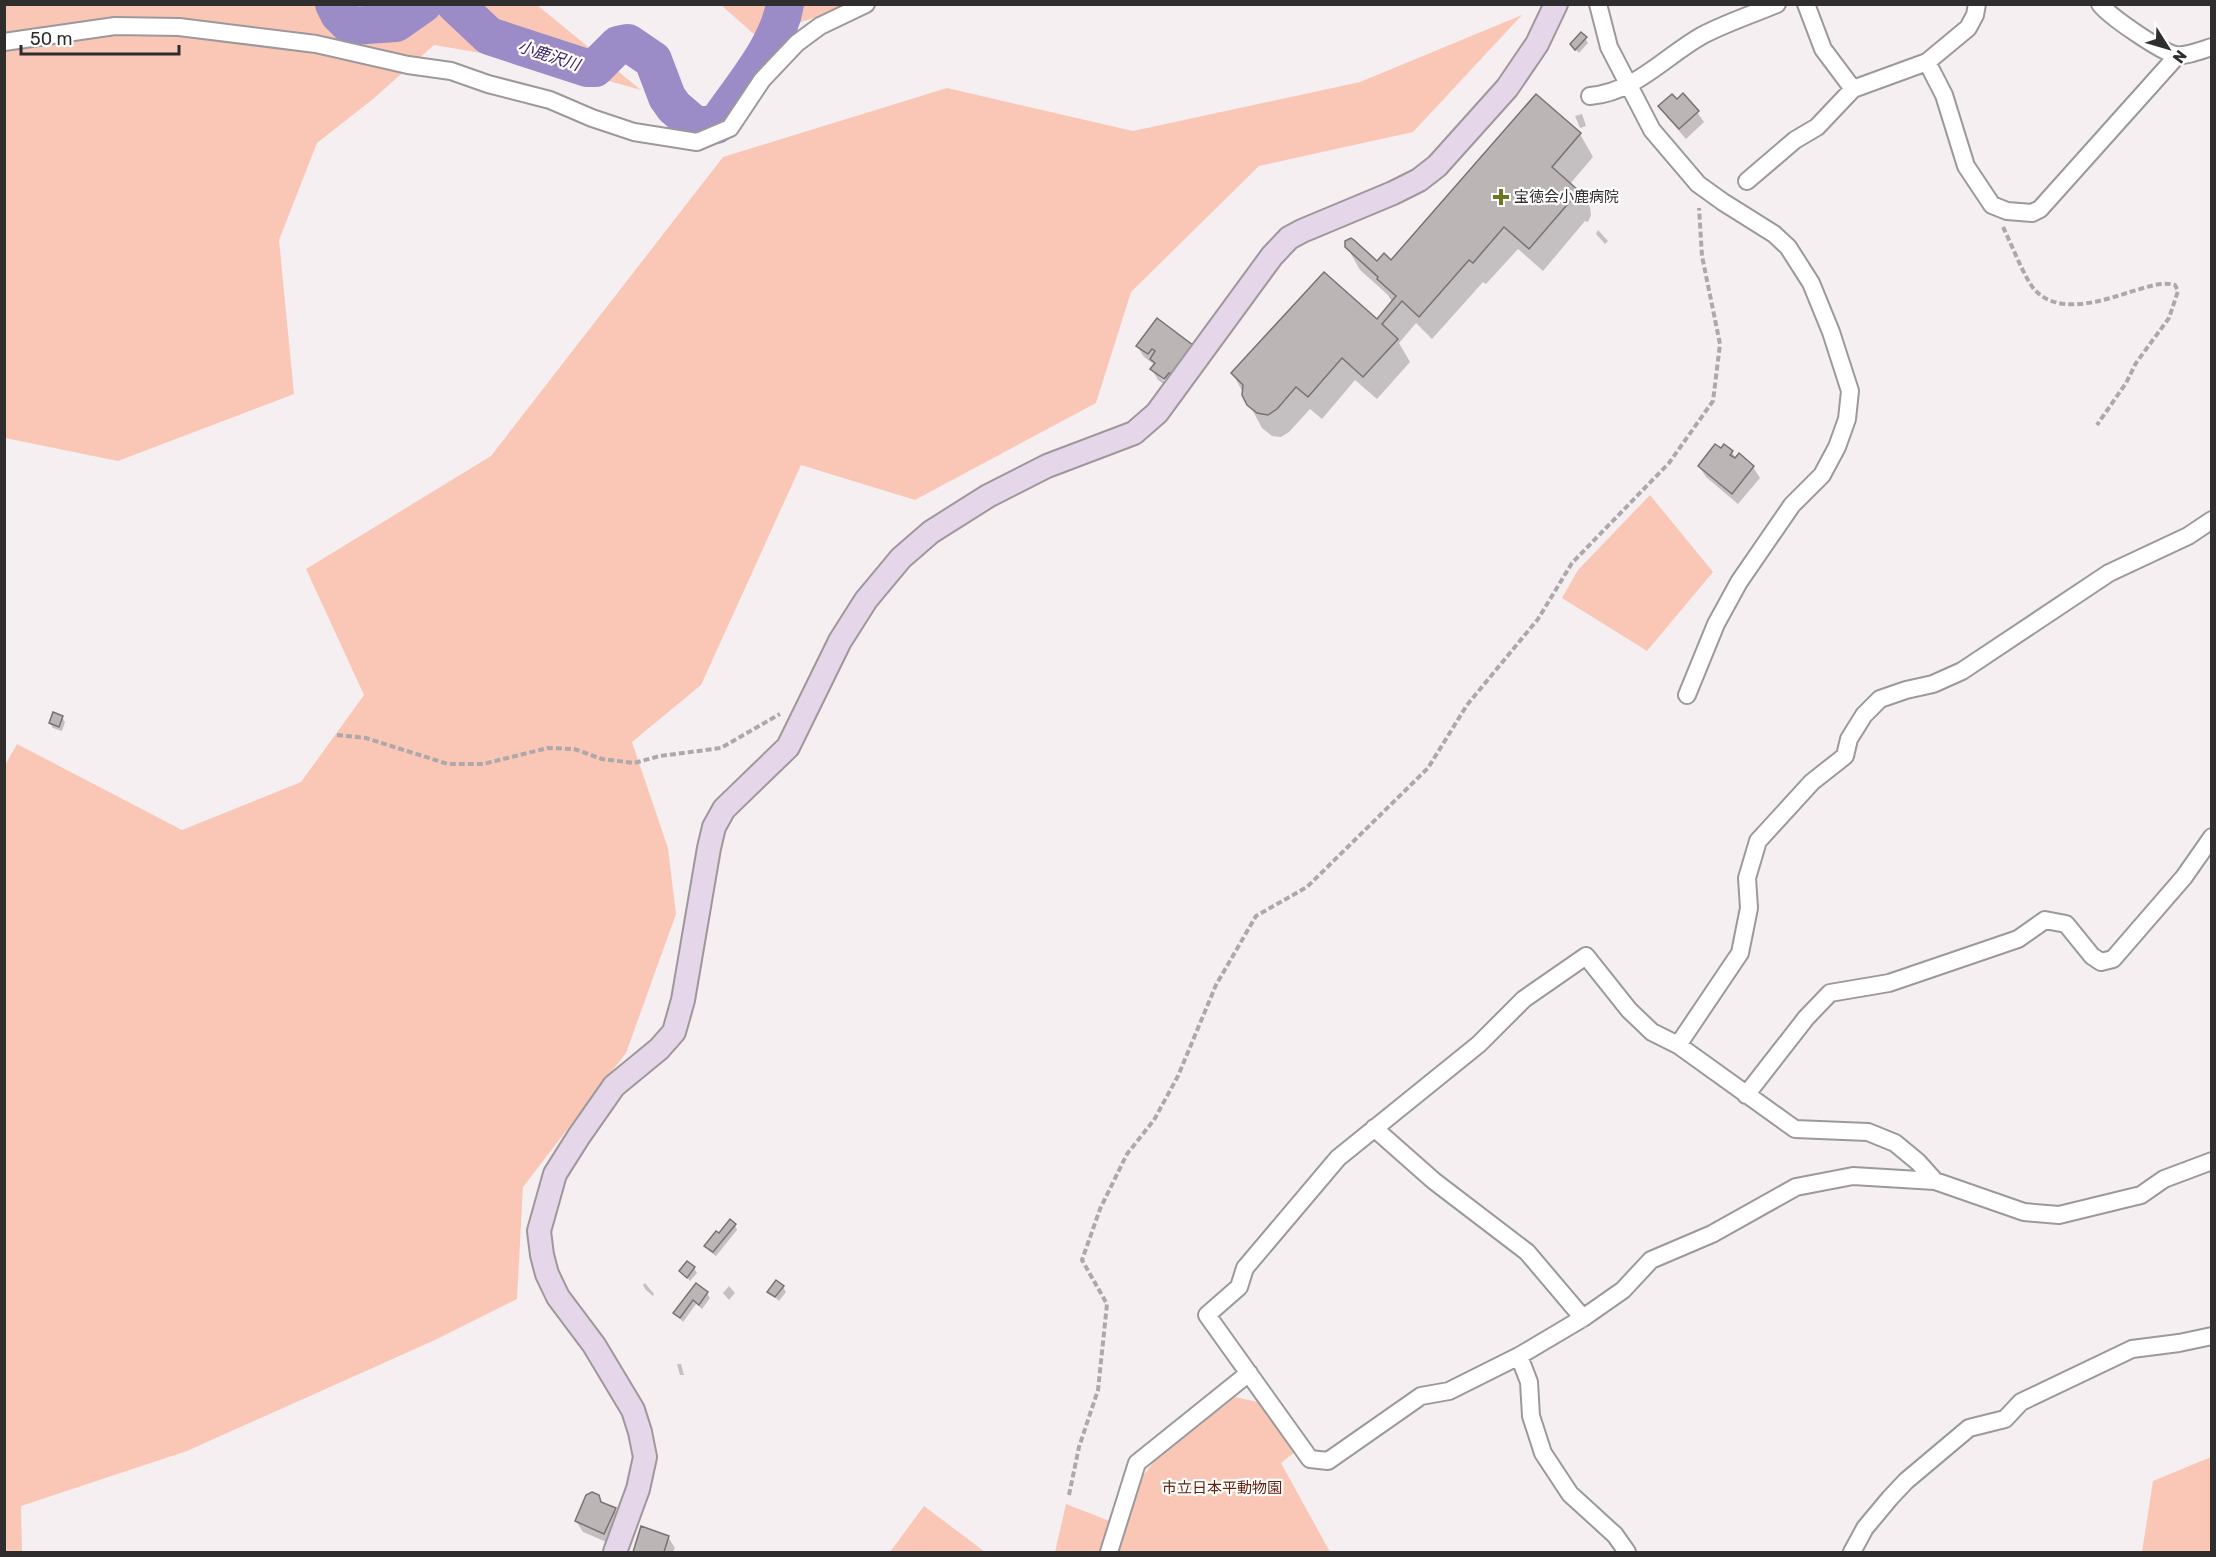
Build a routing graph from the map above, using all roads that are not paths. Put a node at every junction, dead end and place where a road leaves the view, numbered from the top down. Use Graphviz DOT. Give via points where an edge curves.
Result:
graph roads {
  1 [pos="866,4"];
  2 [pos="1556,4"];
  3 [pos="1598,4"];
  4 [pos="1777,4"];
  5 [pos="1806,4"];
  6 [pos="1977,4"];
  7 [pos="2100,4"];
  8 [pos="4,42"];
  9 [pos="2211,47"];
  10 [pos="2177,56"];
  11 [pos="1927,62"];
  12 [pos="1628,87"];
  13 [pos="1853,89"];
  14 [pos="1590,96"];
  15 [pos="1747,180"];
  16 [pos="2211,520"];
  17 [pos="1687,695"];
  18 [pos="2211,837"];
  19 [pos="1678,1045"];
  20 [pos="1746,1095"];
  21 [pos="1374,1128"];
  22 [pos="2211,1161"];
  23 [pos="1935,1181"];
  24 [pos="1583,1318"];
  25 [pos="2211,1336"];
  26 [pos="1519,1356"];
  27 [pos="1249,1373"];
  28 [pos="615,1552"];
  29 [pos="1109,1552"];
  30 [pos="1627,1552"];
  31 [pos="1852,1552"];
  1 -- 8 [label="street" via="820,26 797,43 762,80 730,128 697,142 634,132 550,100 451,71 316,45 179,27 115,26"];
  2 -- 28 [label="street" via="1537,44 1508,88 1437,166 1419,180 1302,231 1280,246 1157,413 1134,433 1047,466 988,496 932,532 902,558 866,600 845,633 788,747 724,809 714,827 674,1032 659,1050 614,1086 579,1136 555,1174 539,1231 547,1274 558,1297 594,1345 633,1410 640,1432 645,1457"];
  3 -- 12 [label="street" via="1610,47"];
  4 -- 12 [label="street" via="1706,33"];
  5 -- 13 [label="street" via="1823,49"];
  6 -- 11 [label="street" via="1968,28"];
  7 -- 10 [label="street"];
  9 -- 10 [label="street"];
  10 -- 11 [label="street" via="2040,210 2032,213 1992,205 1966,166 1944,95"];
  11 -- 13 [label="street"];
  12 -- 14 [label="street"];
  12 -- 17 [label="street" via="1652,130 1698,183 1788,247 1815,293 1850,391 1847,419 1822,475 1792,505 1739,582 1716,624"];
  13 -- 15 [label="street" via="1817,127"];
  16 -- 19 [label="street" via="2188,536 2109,573 1962,671 1880,699 1848,739 1845,756 1812,782 1758,841 1747,878 1749,908 1740,953"];
  18 -- 20 [label="street" via="2184,877 2113,959 2101,962 2066,924 2045,920 2018,939 1889,983 1830,993"];
  19 -- 20 [label="street"];
  19 -- 21 [label="street" via="1652,1032 1629,1010 1586,956 1524,999 1479,1044"];
  20 -- 23 [label="street" via="1795,1129 1868,1132 1895,1143"];
  21 -- 24 [label="street" via="1434,1181 1527,1252"];
  21 -- 27 [label="street" via="1338,1158 1245,1268 1239,1287 1207,1315"];
  22 -- 23 [label="street" via="2164,1179 2141,1195 2059,1215 2025,1212"];
  23 -- 24 [label="street" via="1852,1176 1796,1187 1712,1234 1651,1260 1623,1290"];
  24 -- 26 [label="street"];
  25 -- 31 [label="street" via="2132,1349 2021,1402 2005,1419 1969,1428 1906,1481 1865,1528"];
  26 -- 27 [label="street" via="1449,1391 1421,1396 1328,1461 1310,1459"];
  26 -- 30 [label="street" via="1529,1382 1531,1416 1543,1453 1570,1494 1616,1535"];
  27 -- 29 [label="street" via="1137,1463"];
}
